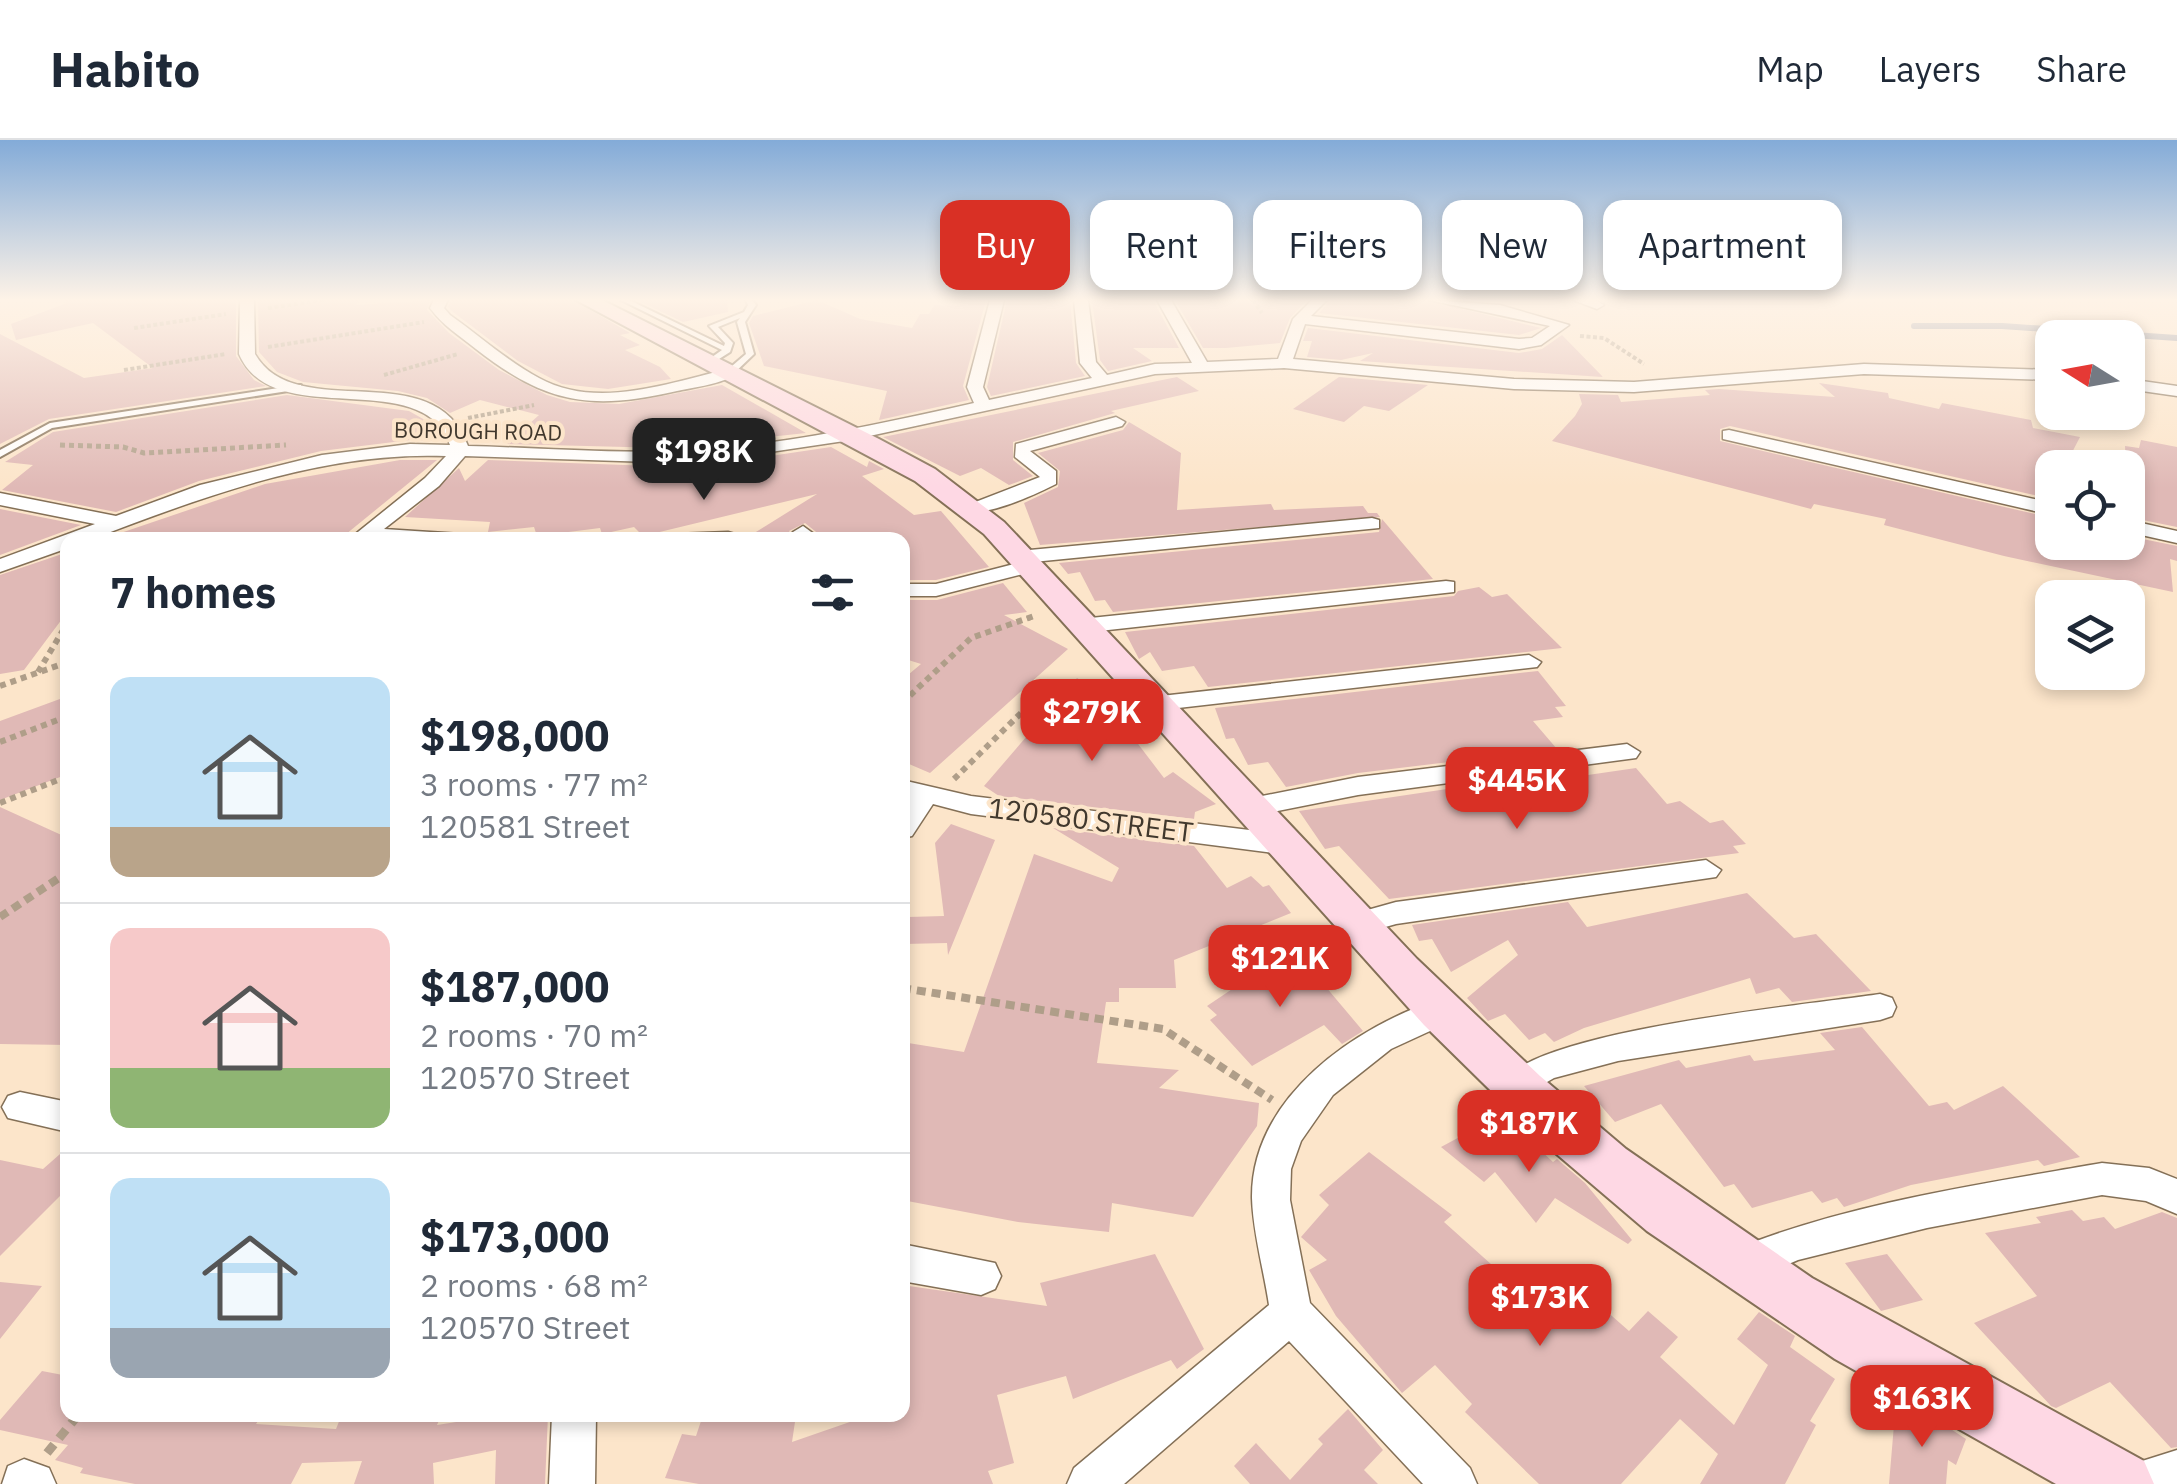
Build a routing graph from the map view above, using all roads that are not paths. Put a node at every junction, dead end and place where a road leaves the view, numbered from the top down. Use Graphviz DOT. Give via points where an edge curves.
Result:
graph roads {
  1 [pos="253,363"];
  2 [pos="508,363"];
  3 [pos="721,363"];
  4 [pos="981,363"];
  5 [pos="1088,363"];
  6 [pos="1200,363"];
  7 [pos="1227,363"];
  8 [pos="1347,363"];
  9 [pos="1202,366"];
  10 [pos="2035,374"];
  11 [pos="1103,380"];
  12 [pos="299,386"];
  13 [pos="2145,386"];
  14 [pos="2177,391"];
  15 [pos="983,405"];
  16 [pos="1116,422"];
  17 [pos="851,435"];
  18 [pos="1728,435"];
  19 [pos="461,450"];
  20 [pos="0,454"];
  21 [pos="0,499"];
  22 [pos="2035,504"];
  23 [pos="970,508"];
  24 [pos="112,522"];
  25 [pos="1372,524"];
  26 [pos="2145,530"];
  27 [pos="87,532"];
  28 [pos="368,532"];
  29 [pos="2177,537"];
  30 [pos="60,542"];
  31 [pos="1024,562"];
  32 [pos="0,566"];
  33 [pos="1446,587"];
  34 [pos="910,590"];
  35 [pos="1073,618"];
  36 [pos="1529,662"];
  37 [pos="1152,704"];
  38 [pos="1627,752"];
  39 [pos="921,794"];
  40 [pos="1247,808"];
  41 [pos="1282,844"];
  42 [pos="1706,870"];
  43 [pos="1357,924"];
  44 [pos="1880,1007"];
  45 [pos="1442,1011"];
  46 [pos="1519,1084"];
  47 [pos="20,1107"];
  48 [pos="60,1115"];
  49 [pos="2177,1197"];
  50 [pos="910,1263"];
  51 [pos="1740,1266"];
  52 [pos="981,1276"];
  53 [pos="1291,1313"];
  54 [pos="574,1422"];
  55 [pos="2177,1472"];
  56 [pos="572,1484"];
  57 [pos="1090,1484"];
  58 [pos="1454,1484"];
  59 [pos="2122,1484"];
  60 [pos="2136,1484"];
  1 -- 12 [label="street" via="260,373"];
  2 -- 3 [label="street" via="569,396 639,392"];
  3 -- 17 [label="street"];
  4 -- 15 [label="street" via="975,387"];
  5 -- 11 [label="street"];
  6 -- 9 [label="street"];
  7 -- 9 [label="street, BOROUGH ROAD"];
  8 -- 10 [label="street, BOROUGH ROAD" via="1514,384 1634,387 1864,369"];
  9 -- 11 [label="street, BOROUGH ROAD"];
  11 -- 15 [label="street, BOROUGH ROAD"];
  12 -- 19 [label="street" via="409,403 452,422"];
  12 -- 20 [label="lane" via="50,426"];
  13 -- 14 [label="street"];
  15 -- 17 [label="street, BOROUGH ROAD"];
  16 -- 23 [label="street" via="1022,448 1049,480"];
  17 -- 19 [label="street, BOROUGH ROAD" via="692,456"];
  17 -- 23 [label="street"];
  18 -- 22 [label="street"];
  19 -- 24 [label="street, BOROUGH ROAD" via="306,463"];
  19 -- 28 [label="street"];
  21 -- 24 [label="street"];
  23 -- 31 [label="street"];
  24 -- 27 [label="street, BOROUGH ROAD"];
  25 -- 31 [label="street"];
  26 -- 29 [label="street"];
  30 -- 32 [label="street, BOROUGH ROAD"];
  31 -- 34 [label="street" via="936,590"];
  31 -- 35 [label="street"];
  33 -- 35 [label="street"];
  35 -- 37 [label="street"];
  36 -- 37 [label="street"];
  37 -- 40 [label="street"];
  38 -- 40 [label="street" via="1358,786"];
  39 -- 41 [label="street, 120580 STREET"];
  40 -- 41 [label="street"];
  41 -- 43 [label="street"];
  42 -- 43 [label="street"];
  43 -- 45 [label="street"];
  44 -- 46 [label="street" via="1618,1047 1544,1068"];
  45 -- 46 [label="street"];
  45 -- 53 [label="street" via="1378,1040 1321,1085 1296,1116 1273,1169 1271,1200"];
  46 -- 51 [label="street" via="1607,1166"];
  47 -- 48 [label="street"];
  49 -- 51 [label="street" via="2149,1185 2102,1179 1794,1243"];
  50 -- 52 [label="street"];
  51 -- 59 [label="street" via="1877,1352"];
  53 -- 57 [label="street"];
  53 -- 58 [label="street"];
  54 -- 56 [label="street"];
  55 -- 60 [label="street"];
}
